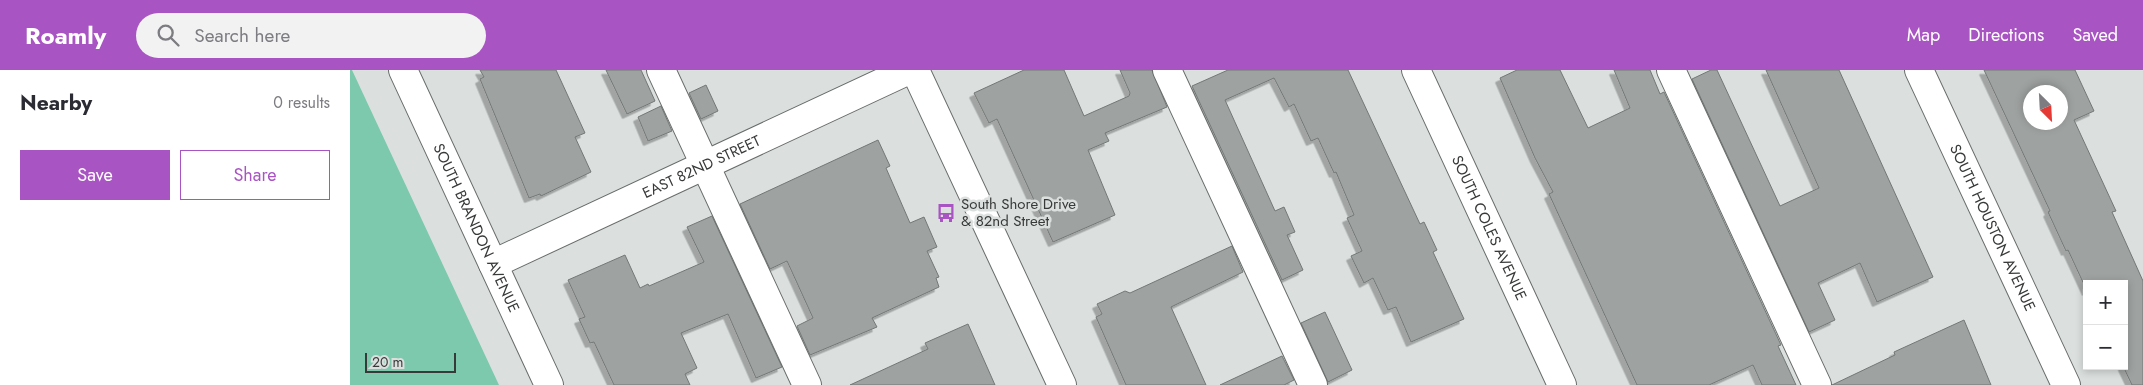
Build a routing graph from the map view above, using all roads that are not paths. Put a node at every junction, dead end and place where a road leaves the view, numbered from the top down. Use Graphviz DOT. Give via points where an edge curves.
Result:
graph roads {
  1 [pos="403,70"];
  2 [pos="661,70"];
  3 [pos="909,70"];
  4 [pos="915,70"];
  5 [pos="1167,70"];
  6 [pos="1416,70"];
  7 [pos="1671,70"];
  8 [pos="1919,70"];
  9 [pos="705,165"];
  10 [pos="493,264"];
  11 [pos="549,385"];
  12 [pos="807,385"];
  13 [pos="1062,385"];
  14 [pos="1313,385"];
  15 [pos="1562,385"];
  16 [pos="1817,385"];
  17 [pos="2066,385"];
  1 -- 10 [label="street, SOUTH BRANDON AVENUE"];
  2 -- 9 [label="street"];
  3 -- 9 [label="street, EAST 82ND STREET"];
  4 -- 13 [label="street"];
  5 -- 14 [label="street"];
  6 -- 15 [label="street, SOUTH COLES AVENUE"];
  7 -- 16 [label="street"];
  8 -- 17 [label="street, SOUTH HOUSTON AVENUE"];
  9 -- 10 [label="street, EAST 82ND STREET"];
  9 -- 12 [label="street"];
  10 -- 11 [label="street, SOUTH BRANDON AVENUE"];
}
